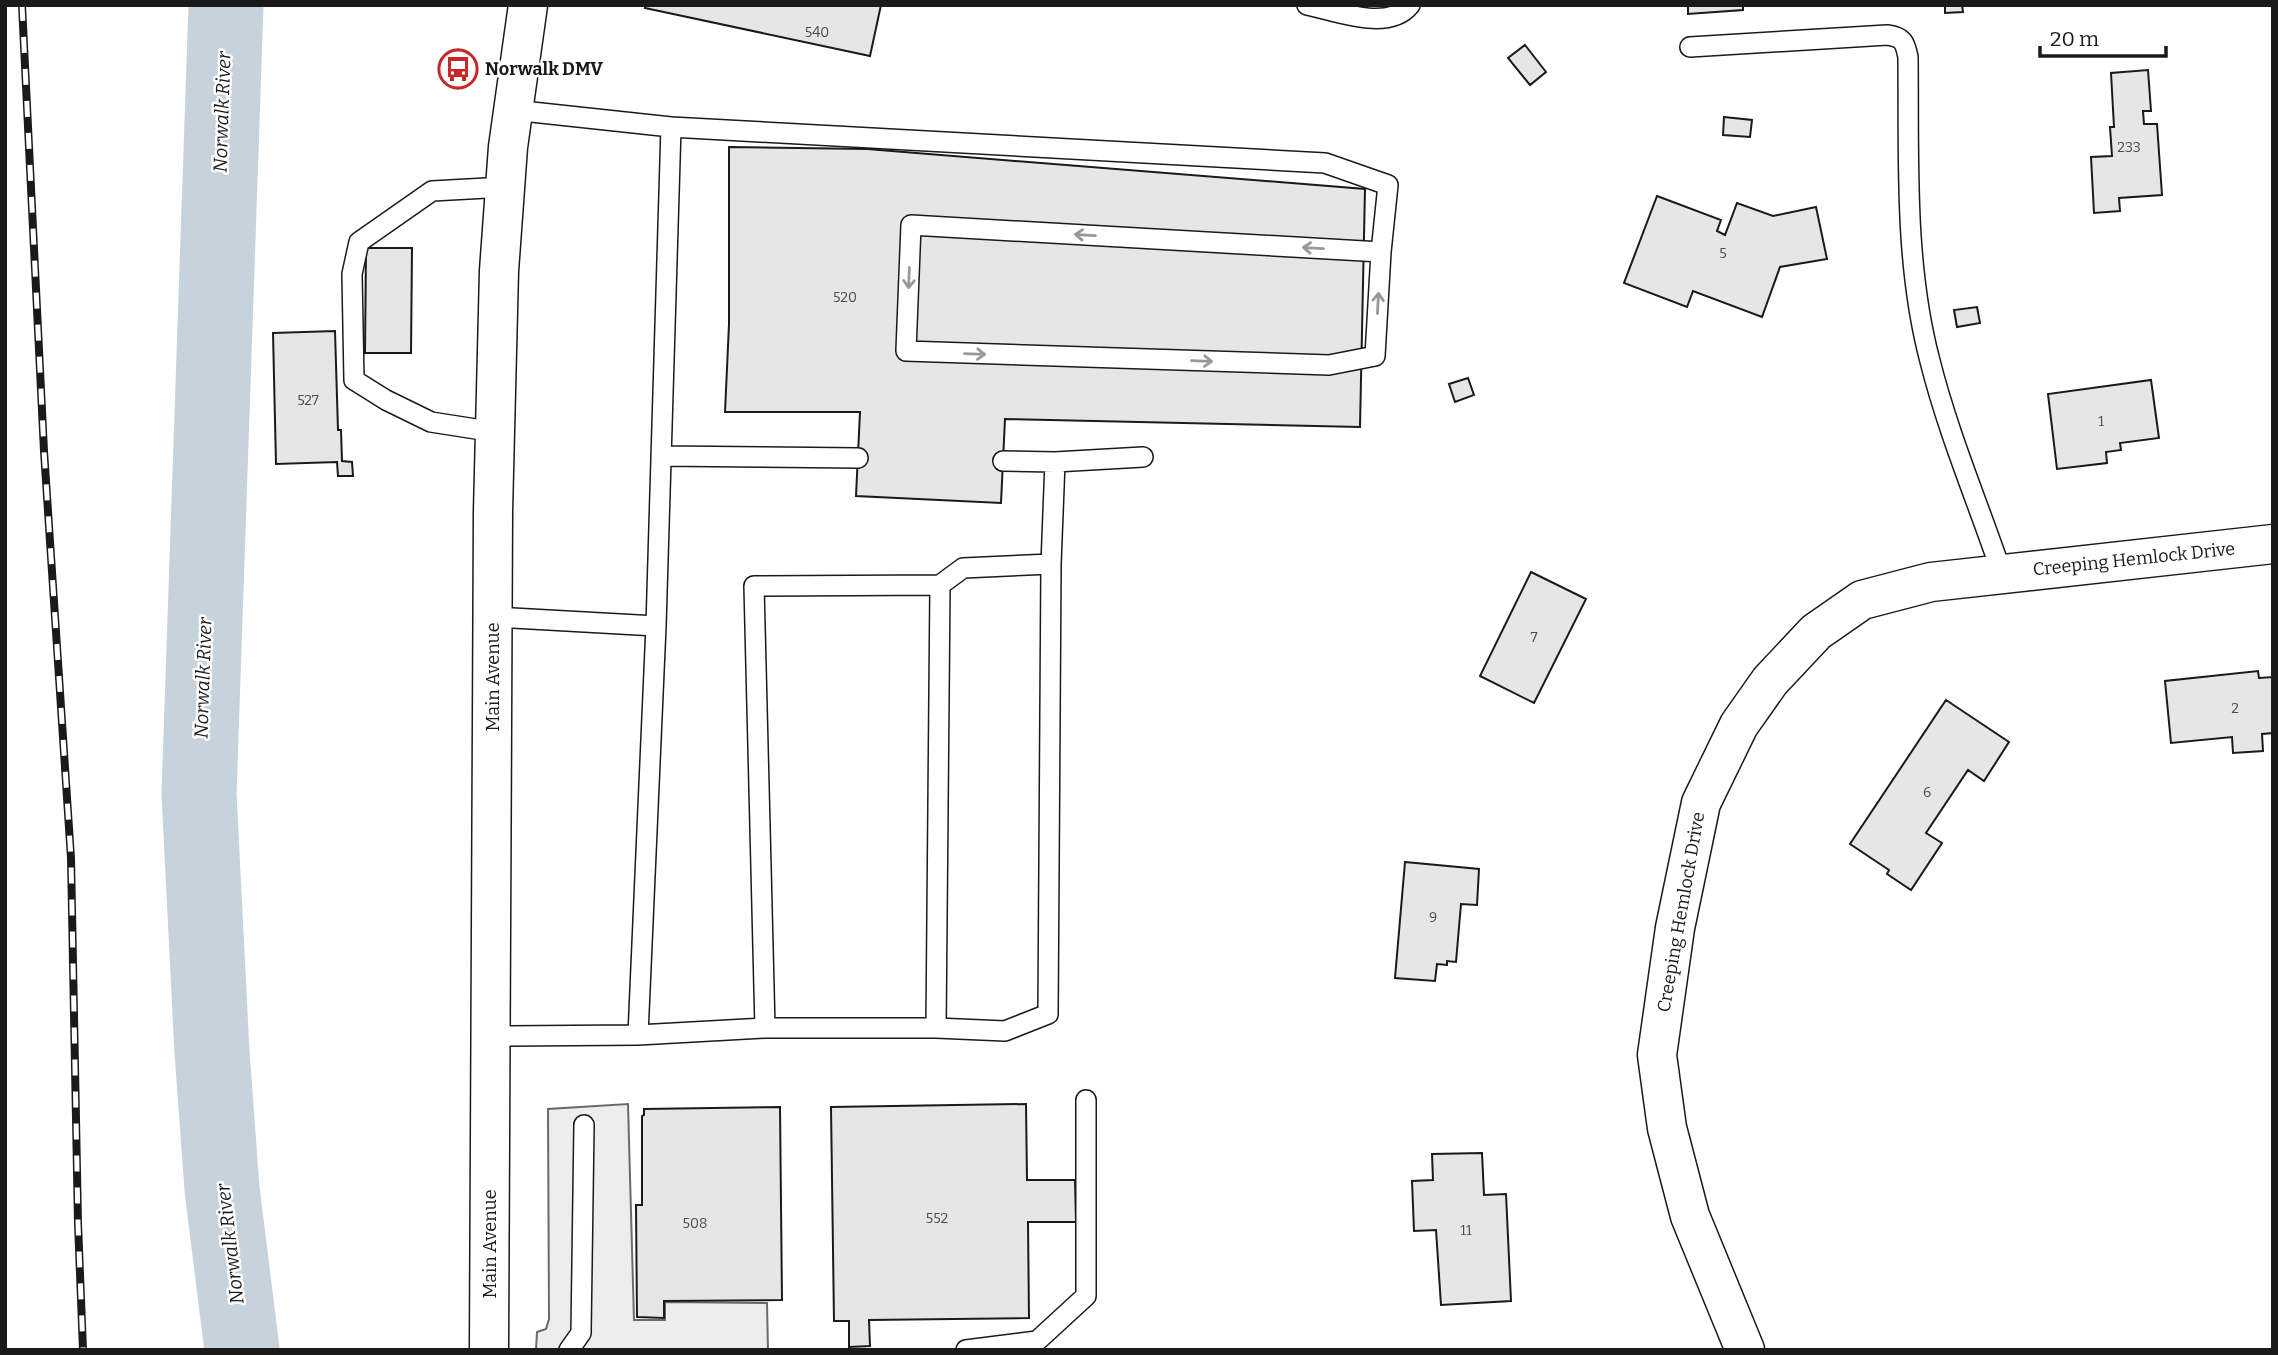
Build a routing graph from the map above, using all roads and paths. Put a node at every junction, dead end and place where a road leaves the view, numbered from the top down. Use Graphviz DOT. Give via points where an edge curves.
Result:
graph roads {
  1 [pos="528,5"];
  2 [pos="1307,5"];
  3 [pos="1410,5"];
  4 [pos="1690,47"];
  5 [pos="513,110"];
  6 [pos="671,127"];
  7 [pos="505,187"];
  8 [pos="1381,252"];
  9 [pos="495,432"];
  10 [pos="661,456"];
  11 [pos="1143,457"];
  12 [pos="858,458"];
  13 [pos="1003,461"];
  14 [pos="1055,462"];
  15 [pos="2273,544"];
  16 [pos="1051,565"];
  17 [pos="2002,574"];
  18 [pos="940,585"];
  19 [pos="493,617"];
  20 [pos="656,626"];
  21 [pos="765,1028"];
  22 [pos="936,1028"];
  23 [pos="638,1035"];
  24 [pos="491,1036"];
  25 [pos="1086,1100"];
  26 [pos="584,1125"];
  27 [pos="489,1350"];
  28 [pos="569,1350"];
  29 [pos="966,1350"];
  30 [pos="1745,1350"];
  1 -- 5 [label="main road, Main Avenue"];
  2 -- 3 [label="lane" via="1378,20 1397,16"];
  4 -- 17 [label="lane" via="1887,35 1899,36 1906,43 1910,228 1919,309 1929,360"];
  5 -- 6 [label="lane"];
  5 -- 7 [label="main road, Main Avenue"];
  6 -- 8 [label="lane" via="1325,163 1388,185"];
  6 -- 10 [label="lane"];
  7 -- 9 [label="main road, Main Avenue"];
  7 -- 9 [label="lane" via="432,191 359,242 352,274 354,380 431,422"];
  8 -- 8 [label="lane, one-way" via="911,225 906,351 1329,365 1375,356"];
  9 -- 19 [label="main road, Main Avenue"];
  10 -- 12 [label="lane"];
  10 -- 20 [label="lane"];
  11 -- 14 [label="lane"];
  13 -- 14 [label="lane"];
  14 -- 16 [label="lane"];
  15 -- 17 [label="main road, Creeping Hemlock Drive"];
  16 -- 18 [label="lane" via="963,568"];
  16 -- 22 [label="lane" via="1048,1014 1005,1031"];
  17 -- 30 [label="main road, Creeping Hemlock Drive" via="1931,582 1862,600 1816,632 1770,681 1739,725 1701,803 1675,928 1657,1055 1667,1128 1690,1216"];
  18 -- 21 [label="lane" via="754,586"];
  18 -- 22 [label="lane"];
  19 -- 20 [label="lane"];
  19 -- 24 [label="main road, Main Avenue"];
  20 -- 23 [label="lane"];
  21 -- 22 [label="lane"];
  21 -- 23 [label="lane"];
  23 -- 24 [label="lane"];
  24 -- 27 [label="main road, Main Avenue"];
  25 -- 29 [label="lane" via="1086,1296 1037,1341"];
  26 -- 28 [label="lane" via="581,1333"];
}
